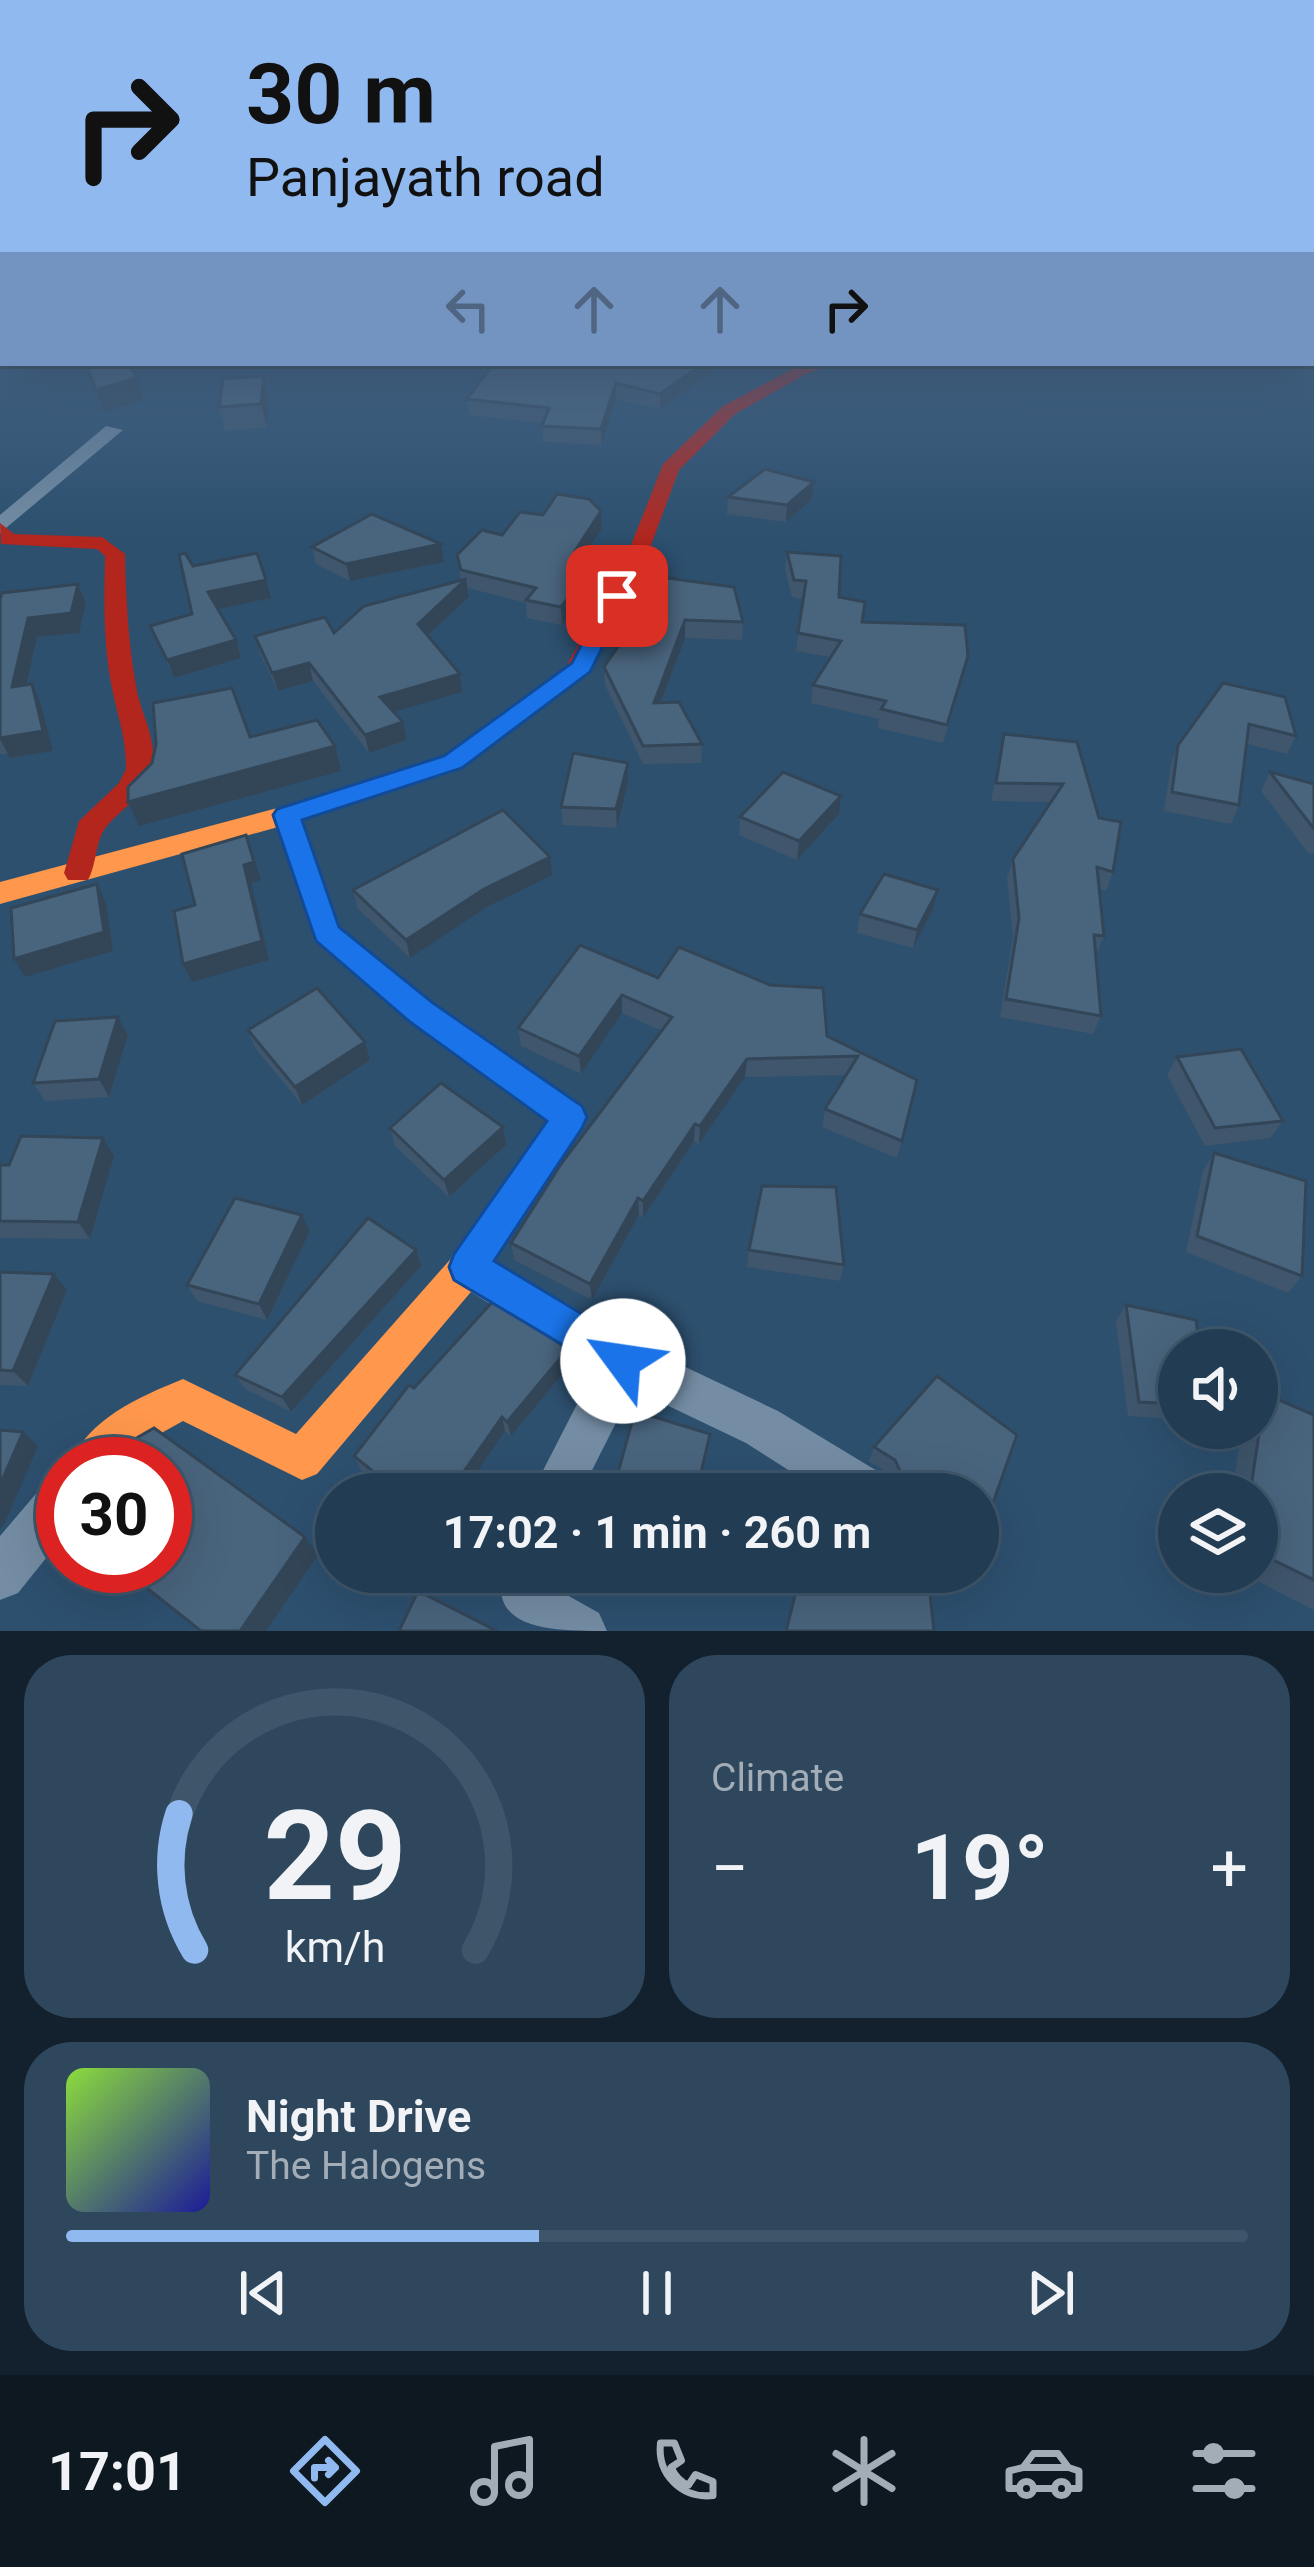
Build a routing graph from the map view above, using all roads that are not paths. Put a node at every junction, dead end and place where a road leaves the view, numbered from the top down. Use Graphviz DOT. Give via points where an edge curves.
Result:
graph roads {
  1 [pos="767,389"];
  2 [pos="113,430"];
  3 [pos="0,528"];
  4 [pos="286,815"];
  5 [pos="78,873"];
  6 [pos="0,893"];
  7 [pos="468,1267"];
  8 [pos="623,1361"];
  9 [pos="113,1437"];
  10 [pos="566,1473"];
  11 [pos="837,1473"];
  12 [pos="36,1531"];
  13 [pos="0,1575"];
  14 [pos="524,1593"];
  15 [pos="581,1631"];
  1 -- 4 [label="street" via="729,410 670,468 582,667 453,762"];
  2 -- 3 [label="street"];
  3 -- 5 [label="street" via="8,540 102,543 115,554 115,624 139,769 88,828"];
  4 -- 5 [label="street"];
  4 -- 7 [label="street" via="327,933 570,1117"];
  5 -- 6 [label="street"];
  7 -- 8 [label="street"];
  7 -- 9 [label="street" via="302,1459 183,1399"];
  8 -- 10 [label="street"];
  8 -- 11 [label="street" via="762,1426"];
  12 -- 13 [label="street"];
  14 -- 15 [label="street"];
}
